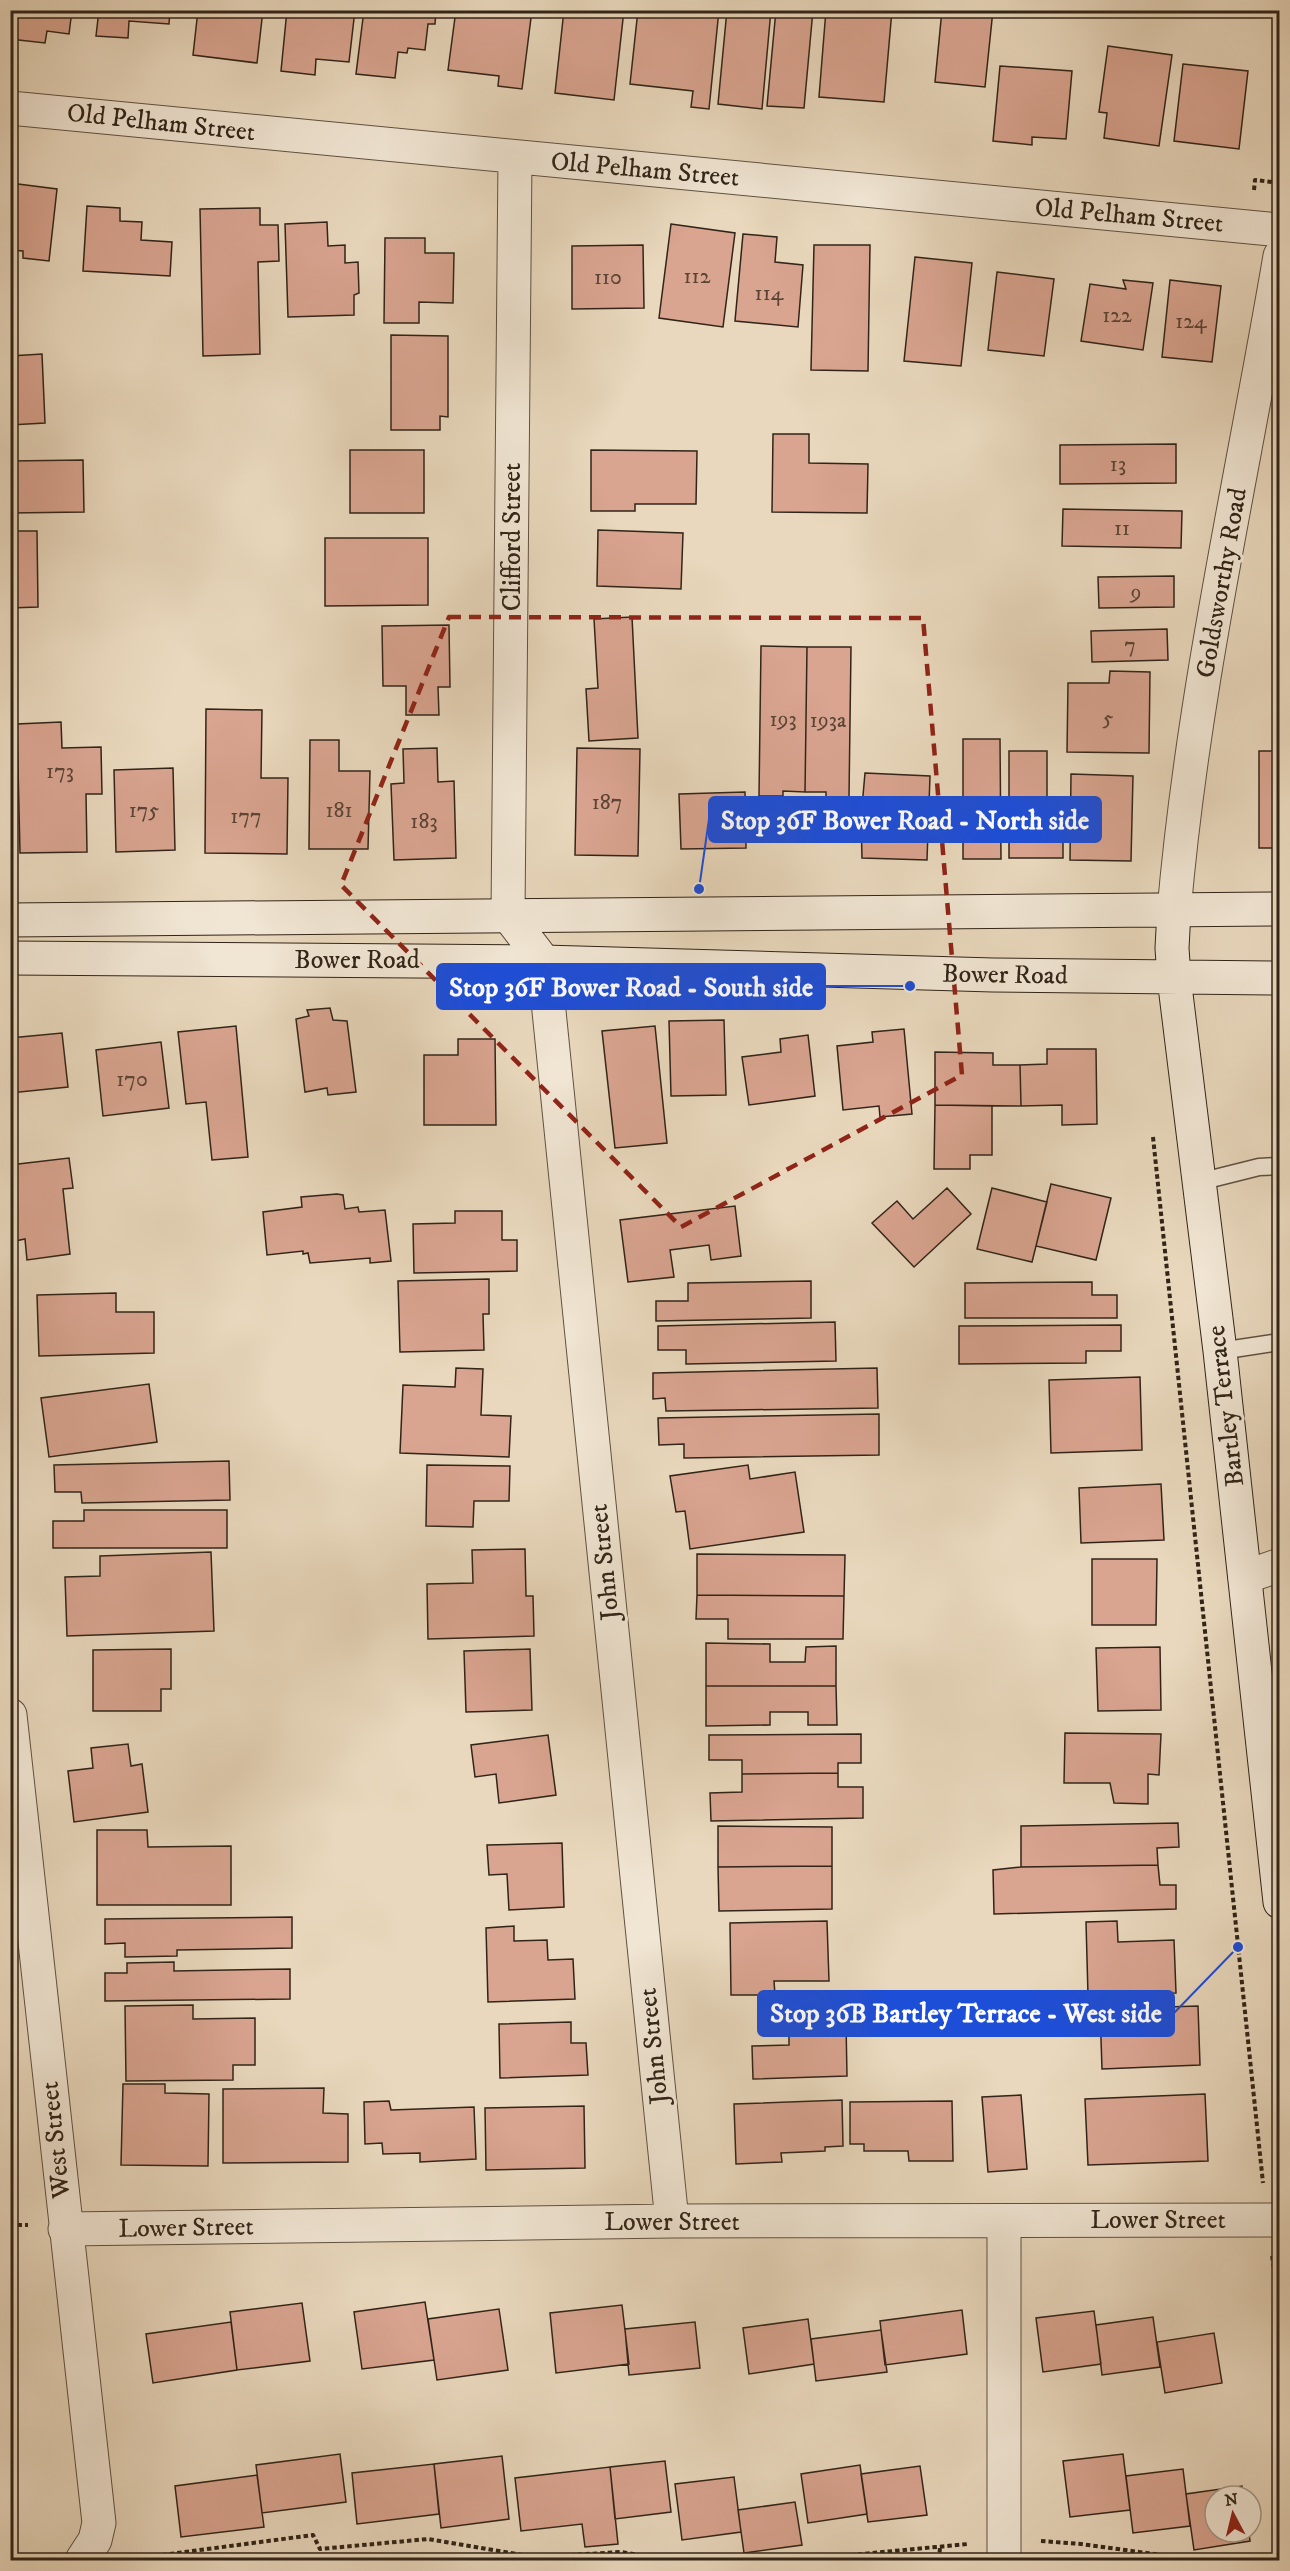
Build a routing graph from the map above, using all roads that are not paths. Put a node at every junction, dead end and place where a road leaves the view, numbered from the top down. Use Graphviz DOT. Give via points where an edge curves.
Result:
graph roads {
  1 [pos="10,108"];
  2 [pos="515,158"];
  3 [pos="1280,230"];
  4 [pos="1280,256"];
  5 [pos="1280,909"];
  6 [pos="1174,910"];
  7 [pos="508,915"];
  8 [pos="10,920"];
  9 [pos="10,958"];
  10 [pos="544,962"];
  11 [pos="1174,978"];
  12 [pos="1280,978"];
  13 [pos="1280,1166"];
  14 [pos="1199,1182"];
  15 [pos="1280,1342"];
  16 [pos="1220,1351"];
  17 [pos="1280,1565"];
  18 [pos="1245,1576"];
  19 [pos="10,1715"];
  20 [pos="1280,1902"];
  21 [pos="1280,2220"];
  22 [pos="672,2221"];
  23 [pos="1004,2221"];
  24 [pos="65,2229"];
  25 [pos="82,2560"];
  26 [pos="1004,2560"];
  1 -- 2 [label="street, Old Pelham Street"];
  2 -- 3 [label="street, Old Pelham Street"];
  2 -- 7 [label="street, Clifford Street"];
  4 -- 6 [label="street, Goldsworthy Road" via="1196,728"];
  5 -- 6 [label="street, Bower Road"];
  6 -- 7 [label="street, Bower Road"];
  6 -- 11 [label="street, Bartley Terrace"];
  7 -- 8 [label="street, Bower Road"];
  7 -- 10 [label="street"];
  9 -- 10 [label="street, Bower Road"];
  10 -- 11 [label="street, Bower Road"];
  10 -- 22 [label="street, John Street"];
  11 -- 12 [label="street, Bower Road"];
  11 -- 14 [label="street, Bartley Terrace"];
  13 -- 14 [label="lane" via="1259,1167"];
  14 -- 16 [label="street, Bartley Terrace"];
  15 -- 16 [label="lane"];
  16 -- 18 [label="street, Bartley Terrace"];
  17 -- 18 [label="street"];
  18 -- 20 [label="street, Bartley Terrace"];
  19 -- 24 [label="street, West Street"];
  21 -- 23 [label="street, Lower Street"];
  22 -- 23 [label="street, Lower Street"];
  22 -- 24 [label="street, Lower Street"];
  23 -- 26 [label="street"];
  24 -- 25 [label="street, West Street" via="99,2523 95,2540"];
}
